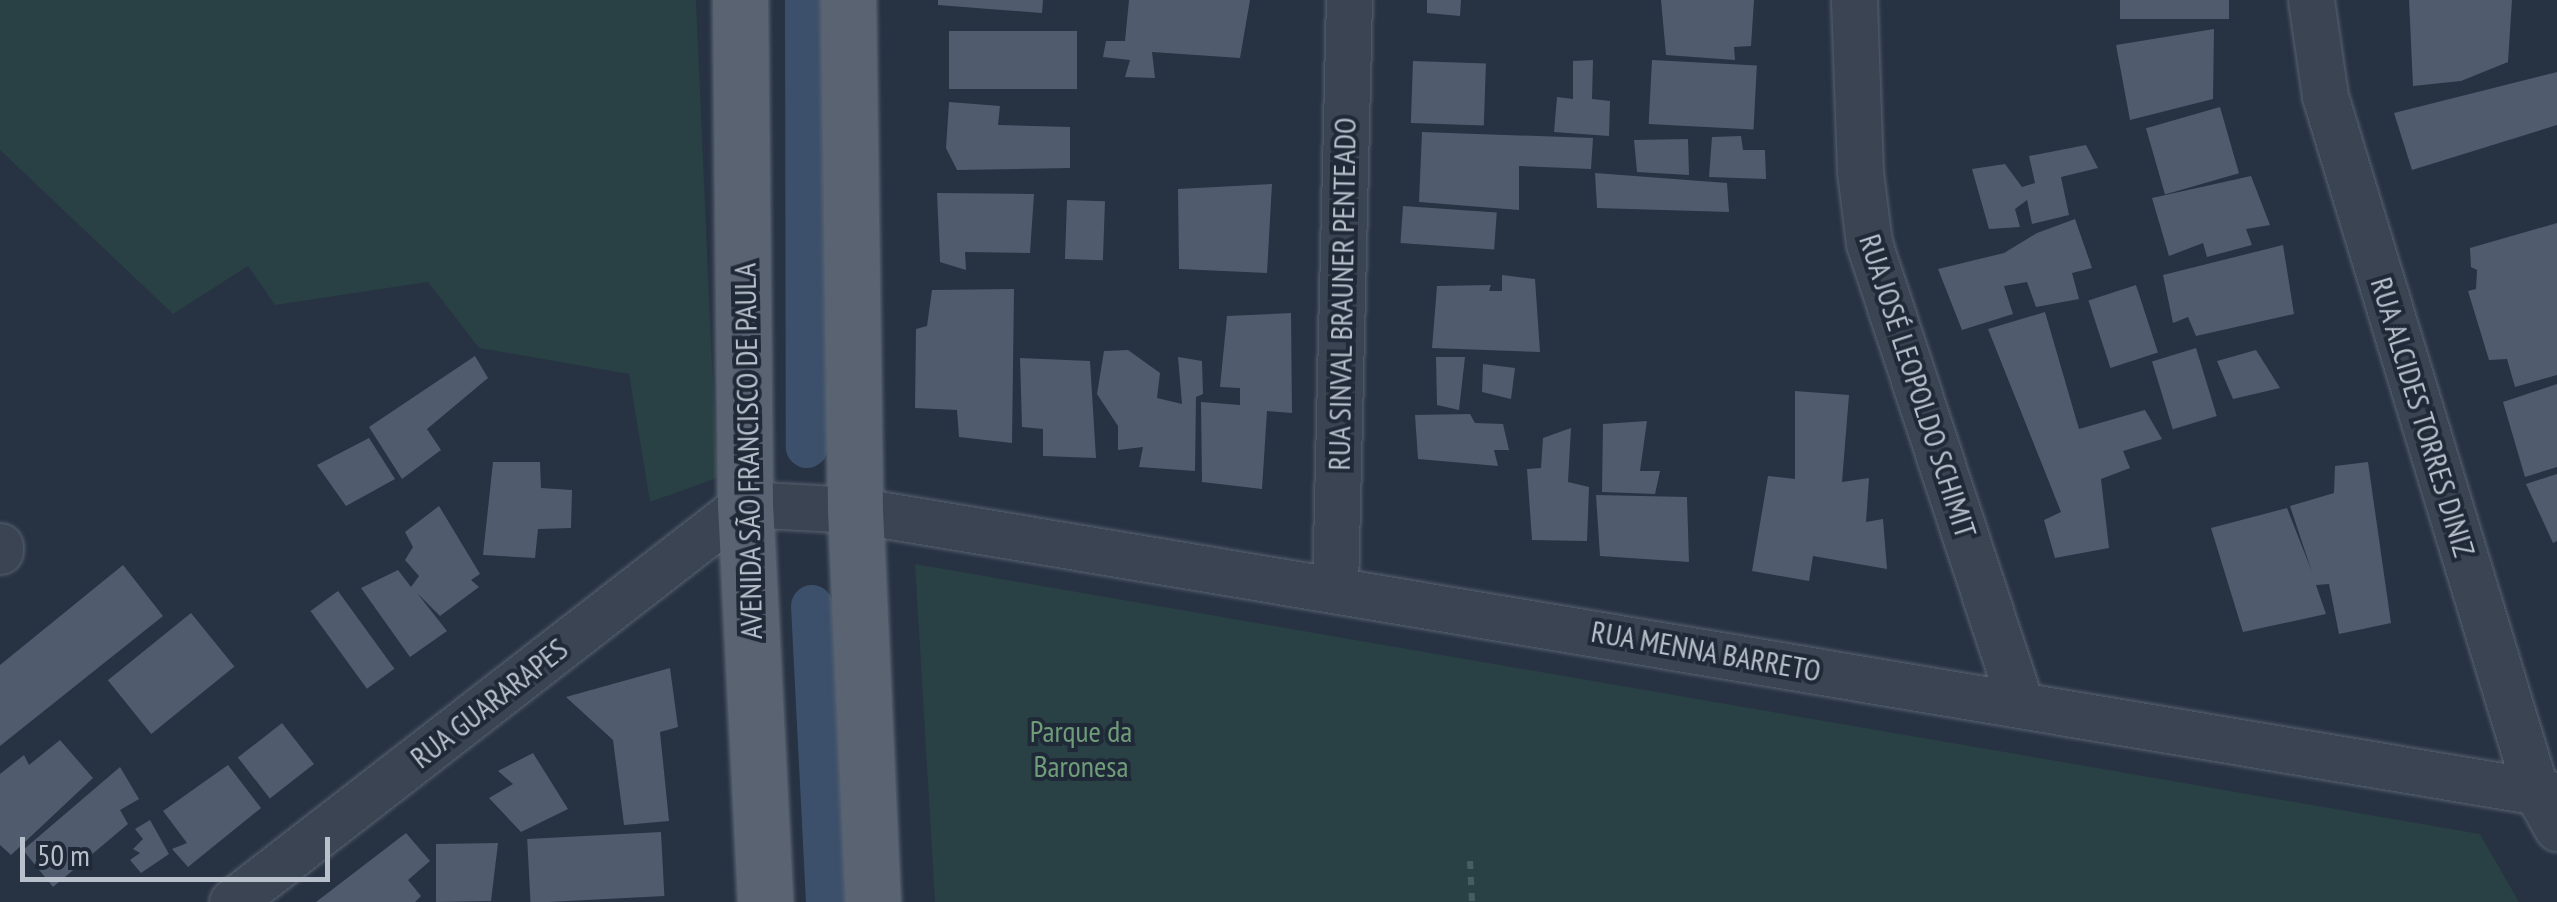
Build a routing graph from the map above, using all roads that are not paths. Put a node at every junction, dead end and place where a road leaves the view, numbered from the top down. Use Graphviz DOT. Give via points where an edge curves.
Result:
graph roads {
  1 [pos="740,0"];
  2 [pos="848,0"];
  3 [pos="1349,0"];
  4 [pos="1854,0"];
  5 [pos="2311,0"];
  6 [pos="745,504"];
  7 [pos="855,510"];
  8 [pos="1335,588"];
  9 [pos="2021,704"];
  10 [pos="2550,805"];
  11 [pos="232,902"];
  12 [pos="765,902"];
  13 [pos="874,902"];
  1 -- 6 [label="main road, AVENIDA SÃO FRANCISCO DE PAULA"];
  2 -- 7 [label="main road"];
  3 -- 8 [label="street, RUA SINVAL BRAUNER PENTEADO"];
  4 -- 9 [label="street, RUA JOSÉ LEOPOLDO SCHIMIT" via="1869,242"];
  5 -- 10 [label="street, RUA ALCIDES TORRES DINIZ" via="2326,96"];
  6 -- 7 [label="street, RUA MENNA BARRETO"];
  6 -- 11 [label="street, RUA GUARARAPES"];
  6 -- 12 [label="main road, AVENIDA SÃO FRANCISCO DE PAULA"];
  7 -- 8 [label="street, RUA MENNA BARRETO"];
  7 -- 13 [label="main road"];
  8 -- 9 [label="street, RUA MENNA BARRETO"];
  9 -- 10 [label="street, RUA MENNA BARRETO"];
}
